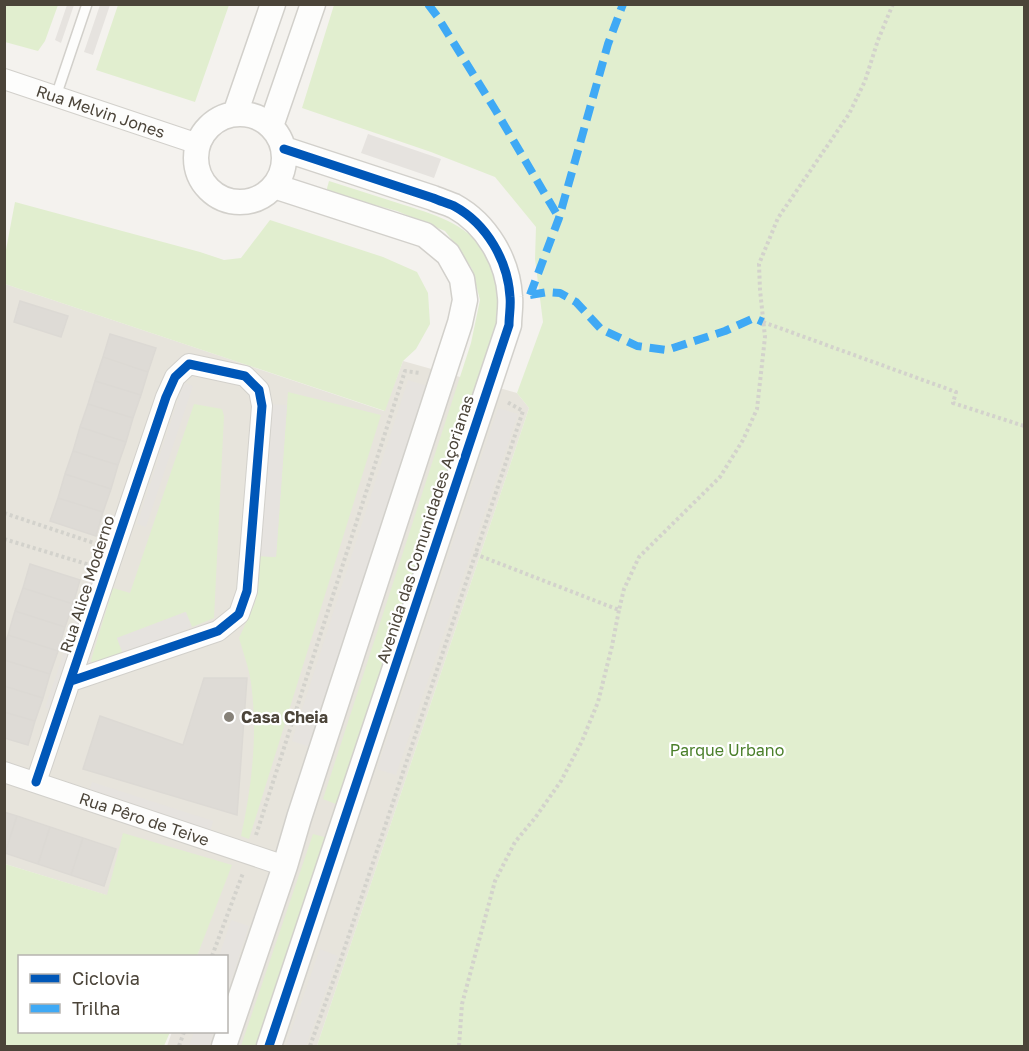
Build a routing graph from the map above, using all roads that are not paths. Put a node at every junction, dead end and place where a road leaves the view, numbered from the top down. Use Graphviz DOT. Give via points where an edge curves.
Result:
graph roads {
  1 [pos="87,4"];
  2 [pos="273,4"];
  3 [pos="313,4"];
  4 [pos="4,79"];
  5 [pos="56,96"];
  6 [pos="235,114"];
  7 [pos="271,126"];
  8 [pos="198,144"];
  9 [pos="284,149"];
  10 [pos="274,186"];
  11 [pos="71,681"];
  12 [pos="4,772"];
  13 [pos="36,782"];
  14 [pos="285,866"];
  15 [pos="224,1047"];
  16 [pos="269,1047"];
  1 -- 5 [label="lane"];
  2 -- 6 [label="street"];
  3 -- 7 [label="street"];
  4 -- 5 [label="street, Rua Melvin Jones"];
  5 -- 8 [label="street, Rua Melvin Jones"];
  6 -- 7 [label="street" via="254,116"];
  6 -- 8 [label="street" via="208,127"];
  7 -- 9 [label="street"];
  8 -- 10 [label="street" via="196,158 204,184 225,200 252,201"];
  9 -- 10 [label="street" via="284,168"];
  9 -- 16 [label="street, Avenida das Comunidades Açorianas" via="455,207 476,222 492,241 505,268 510,298 508,325"];
  10 -- 14 [label="street, Avenida das Comunidades Açorianas" via="425,235 448,254 462,279 465,300"];
  11 -- 11 [label="street, Rua Alice Moderno" via="218,631 239,614 247,591 262,406 259,390 245,376 189,364 175,377"];
  11 -- 13 [label="street, Rua Alice Moderno"];
  12 -- 13 [label="street, Rua Pêro de Teive"];
  13 -- 14 [label="street, Rua Pêro de Teive"];
  14 -- 15 [label="street, Avenida das Comunidades Açorianas"];
}
